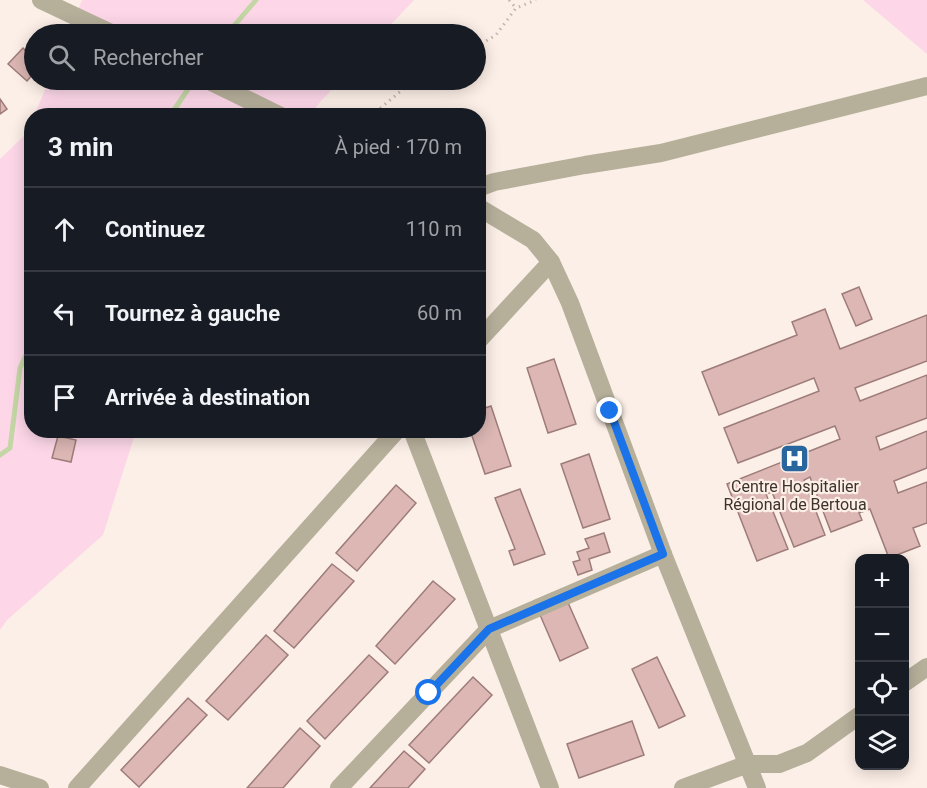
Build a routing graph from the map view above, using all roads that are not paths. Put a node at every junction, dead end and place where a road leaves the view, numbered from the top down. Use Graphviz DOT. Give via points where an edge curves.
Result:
graph roads {
  1 [pos="41,0"];
  2 [pos="92,24"];
  3 [pos="927,86"];
  4 [pos="228,90"];
  5 [pos="265,108"];
  6 [pos="486,185"];
  7 [pos="486,212"];
  8 [pos="551,262"];
  9 [pos="486,332"];
  10 [pos="390,438"];
  11 [pos="415,438"];
  12 [pos="663,554"];
  13 [pos="489,629"];
  14 [pos="927,667"];
  15 [pos="909,680"];
  16 [pos="859,716"];
  17 [pos="748,764"];
  18 [pos="0,774"];
  19 [pos="38,788"];
  20 [pos="77,788"];
  21 [pos="339,788"];
  22 [pos="550,788"];
  23 [pos="683,788"];
  24 [pos="757,788"];
  1 -- 2 [label="street"];
  3 -- 6 [label="street" via="661,153"];
  4 -- 5 [label="street"];
  7 -- 8 [label="street" via="533,240"];
  8 -- 9 [label="street"];
  8 -- 12 [label="street" via="570,303"];
  10 -- 20 [label="street"];
  11 -- 13 [label="street"];
  12 -- 13 [label="street"];
  12 -- 17 [label="street"];
  13 -- 21 [label="street"];
  13 -- 22 [label="street"];
  14 -- 15 [label="street"];
  16 -- 17 [label="street" via="807,753 779,765"];
  17 -- 23 [label="street"];
  17 -- 24 [label="street"];
  18 -- 19 [label="street"];
}
